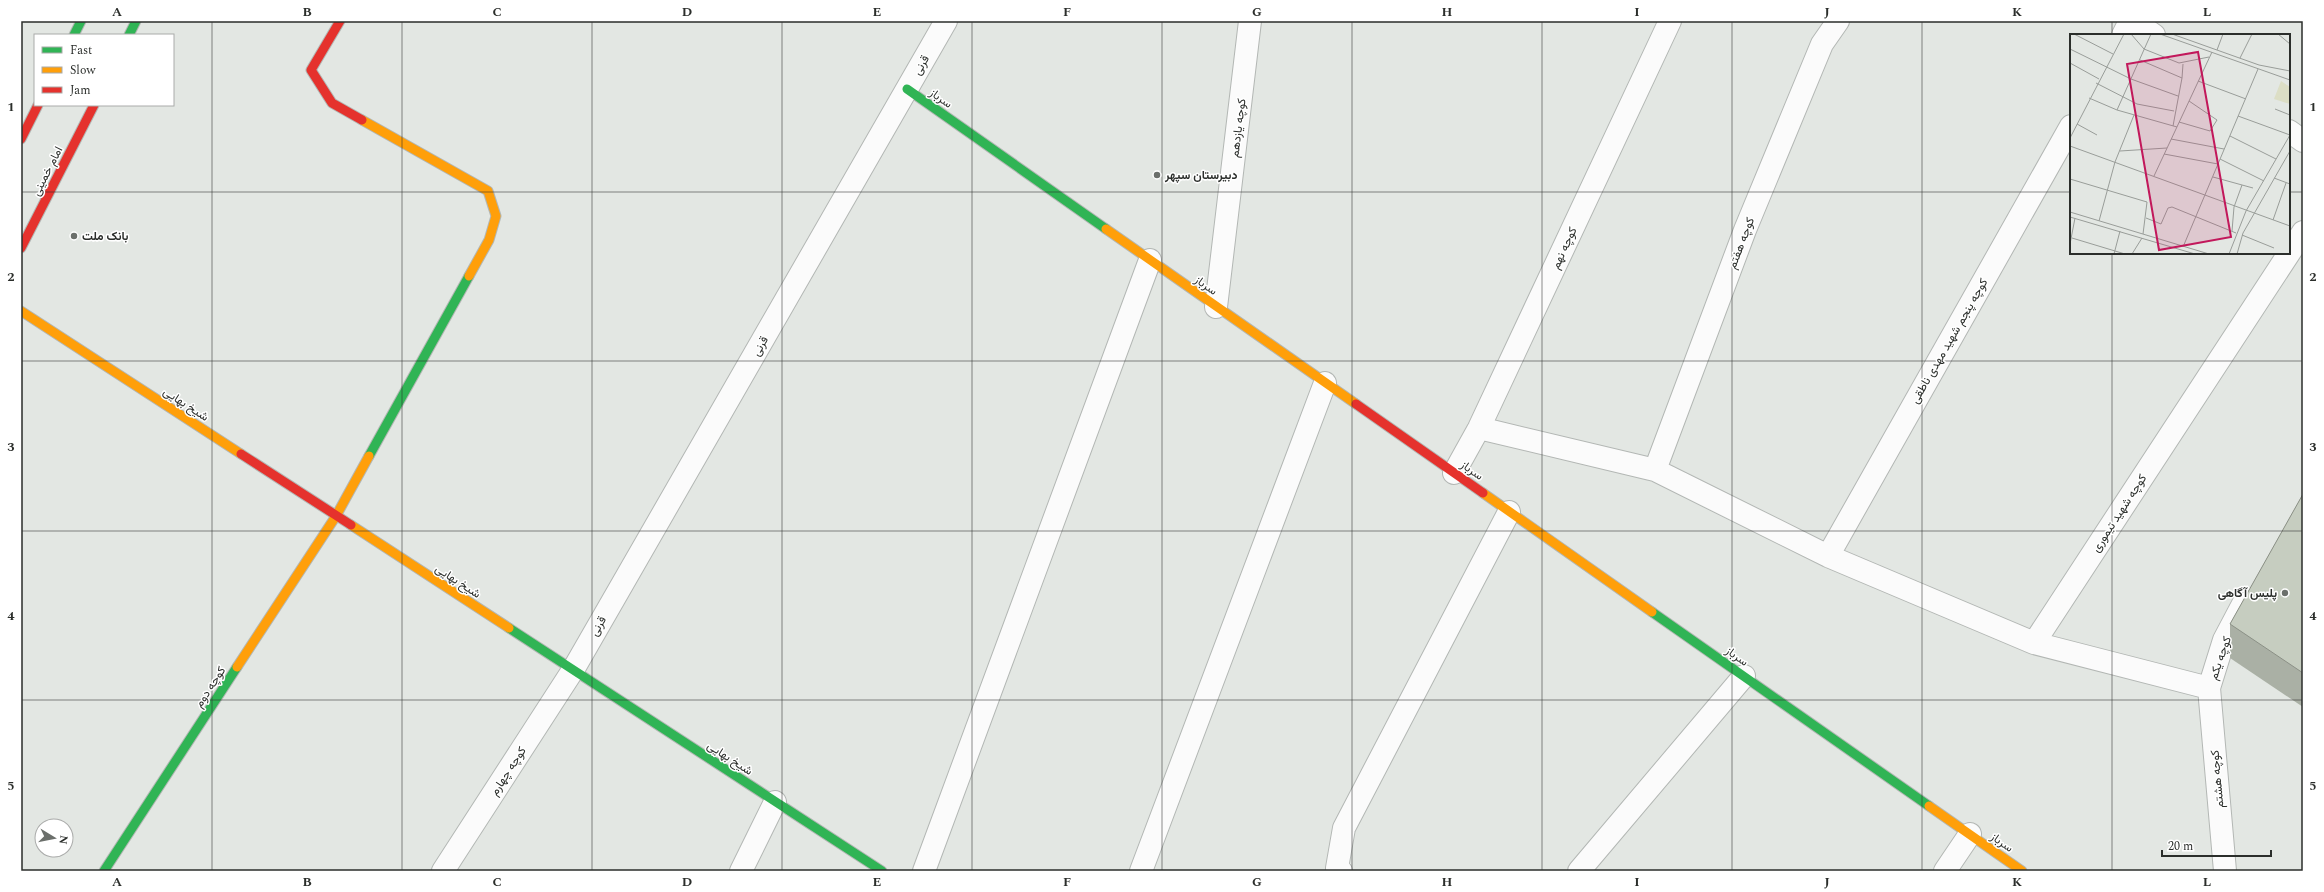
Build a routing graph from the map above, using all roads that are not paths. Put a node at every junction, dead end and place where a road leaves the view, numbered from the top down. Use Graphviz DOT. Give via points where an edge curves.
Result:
graph roads {
  1 [pos="81,21"];
  2 [pos="136,21"];
  3 [pos="340,21"];
  4 [pos="946,21"];
  5 [pos="1250,21"];
  6 [pos="1670,21"];
  7 [pos="1838,21"];
  8 [pos="2130,21"];
  9 [pos="2134,21"];
  10 [pos="74,34"];
  11 [pos="130,34"];
  12 [pos="2123,34"];
  13 [pos="2153,34"];
  14 [pos="907,89"];
  15 [pos="38,106"];
  16 [pos="93,106"];
  17 [pos="2070,128"];
  18 [pos="2290,132"];
  19 [pos="21,139"];
  20 [pos="2303,141"];
  21 [pos="2303,232"];
  22 [pos="21,248"];
  23 [pos="2290,252"];
  24 [pos="2289,254"];
  25 [pos="1150,260"];
  26 [pos="1216,307"];
  27 [pos="21,311"];
  28 [pos="1325,383"];
  29 [pos="1479,428"];
  30 [pos="1655,470"];
  31 [pos="1454,473"];
  32 [pos="1510,512"];
  33 [pos="336,516"];
  34 [pos="1828,556"];
  35 [pos="2251,588"];
  36 [pos="2034,643"];
  37 [pos="573,670"];
  38 [pos="1744,676"];
  39 [pos="2209,688"];
  40 [pos="775,802"];
  41 [pos="1970,834"];
  42 [pos="104,871"];
  43 [pos="443,871"];
  44 [pos="741,871"];
  45 [pos="882,871"];
  46 [pos="924,871"];
  47 [pos="1141,871"];
  48 [pos="1341,871"];
  49 [pos="1579,871"];
  50 [pos="1945,871"];
  51 [pos="2022,871"];
  52 [pos="2225,871"];
  1 -- 10 [label="street"];
  2 -- 11 [label="street"];
  3 -- 33 [label="street, کوچه دوم" via="311,70 332,103 488,191 496,216 489,240"];
  4 -- 14 [label="street, قرنی"];
  5 -- 26 [label="street, کوچه یازدهم"];
  6 -- 29 [label="street, کوچه نهم"];
  7 -- 30 [label="street, کوچه هفتم" via="1822,44 1745,230"];
  8 -- 12 [label="street"];
  9 -- 13 [label="street"];
  14 -- 25 [label="street, سرباز"];
  14 -- 37 [label="street, قرنی"];
  15 -- 19 [label="street"];
  16 -- 22 [label="street, امام خمینی"];
  17 -- 34 [label="street, کوچه پنجم شهید مهدی ناطقی"];
  18 -- 20 [label="street"];
  21 -- 23 [label="street, کوچه شهید تیموری"];
  24 -- 36 [label="street, کوچه شهید تیموری"];
  25 -- 26 [label="street, سرباز"];
  25 -- 46 [label="street"];
  26 -- 28 [label="street, سرباز"];
  27 -- 33 [label="street, شیخ بهایی"];
  28 -- 31 [label="street, سرباز"];
  28 -- 47 [label="street"];
  29 -- 30 [label="street"];
  29 -- 31 [label="street, کوچه نهم"];
  30 -- 34 [label="street"];
  31 -- 32 [label="street, سرباز"];
  32 -- 38 [label="street, سرباز"];
  32 -- 48 [label="street" via="1344,828 1337,868"];
  33 -- 37 [label="street, شیخ بهایی"];
  33 -- 42 [label="street, کوچه دوم"];
  34 -- 36 [label="street"];
  35 -- 39 [label="street, کوچه یکم" via="2224,640"];
  36 -- 39 [label="street"];
  37 -- 40 [label="street, شیخ بهایی"];
  37 -- 43 [label="street, کوچه چهارم"];
  38 -- 41 [label="street, سرباز"];
  38 -- 49 [label="street"];
  39 -- 52 [label="street, کوچه هشتم"];
  40 -- 44 [label="street"];
  40 -- 45 [label="street, شیخ بهایی"];
  41 -- 50 [label="street"];
  41 -- 51 [label="street, سرباز"];
}
